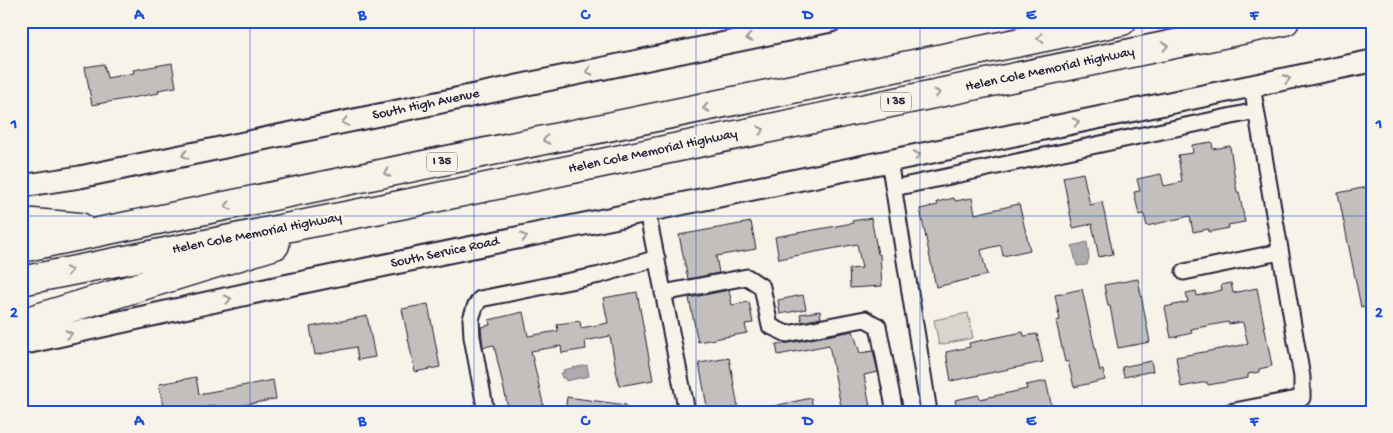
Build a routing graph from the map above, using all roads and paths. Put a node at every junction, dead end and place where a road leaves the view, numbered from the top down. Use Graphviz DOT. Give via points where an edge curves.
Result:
graph roads {
  1 [pos="830,21"];
  2 [pos="1122,21"];
  3 [pos="1285,21"];
  4 [pos="1372,61"];
  5 [pos="1252,86"];
  6 [pos="1256,111"];
  7 [pos="879,162"];
  8 [pos="21,186"];
  9 [pos="894,188"];
  10 [pos="400,205"];
  11 [pos="648,211"];
  12 [pos="21,222"];
  13 [pos="113,230"];
  14 [pos="21,248"];
  15 [pos="1280,252"];
  16 [pos="657,258"];
  17 [pos="1184,272"];
  18 [pos="21,281"];
  19 [pos="663,293"];
  20 [pos="21,323"];
  21 [pos="21,344"];
  22 [pos="486,412"];
  23 [pos="686,412"];
  24 [pos="895,412"];
  25 [pos="930,412"];
  26 [pos="1229,412"];
  1 -- 8 [label="main road, South High Avenue, one-way" via="89,175"];
  2 -- 13 [label="highway, I 35, one-way"];
  10 -- 3 [label="highway, Helen Cole Memorial Highway / I 35, one-way"];
  5 -- 4 [label="main road, South Service Road, one-way"];
  5 -- 6 [label="street"];
  7 -- 5 [label="main road, South Service Road, one-way"];
  6 -- 9 [label="street"];
  6 -- 15 [label="street"];
  7 -- 9 [label="street"];
  7 -- 11 [label="main road, South Service Road"];
  9 -- 25 [label="street"];
  18 -- 10 [label="highway, Helen Cole Memorial Highway / I 35, one-way"];
  10 -- 20 [label="highway"];
  11 -- 16 [label="street"];
  21 -- 11 [label="main road, South Service Road, one-way"];
  12 -- 13 [label="highway"];
  13 -- 14 [label="highway, I 35"];
  15 -- 17 [label="street"];
  15 -- 26 [label="street" via="1302,378 1302,398"];
  16 -- 19 [label="street"];
  16 -- 22 [label="street" via="600,275 480,299 471,319"];
  19 -- 23 [label="street"];
  19 -- 24 [label="street" via="747,277 762,287 770,326 787,334 865,319 878,326"];
}
